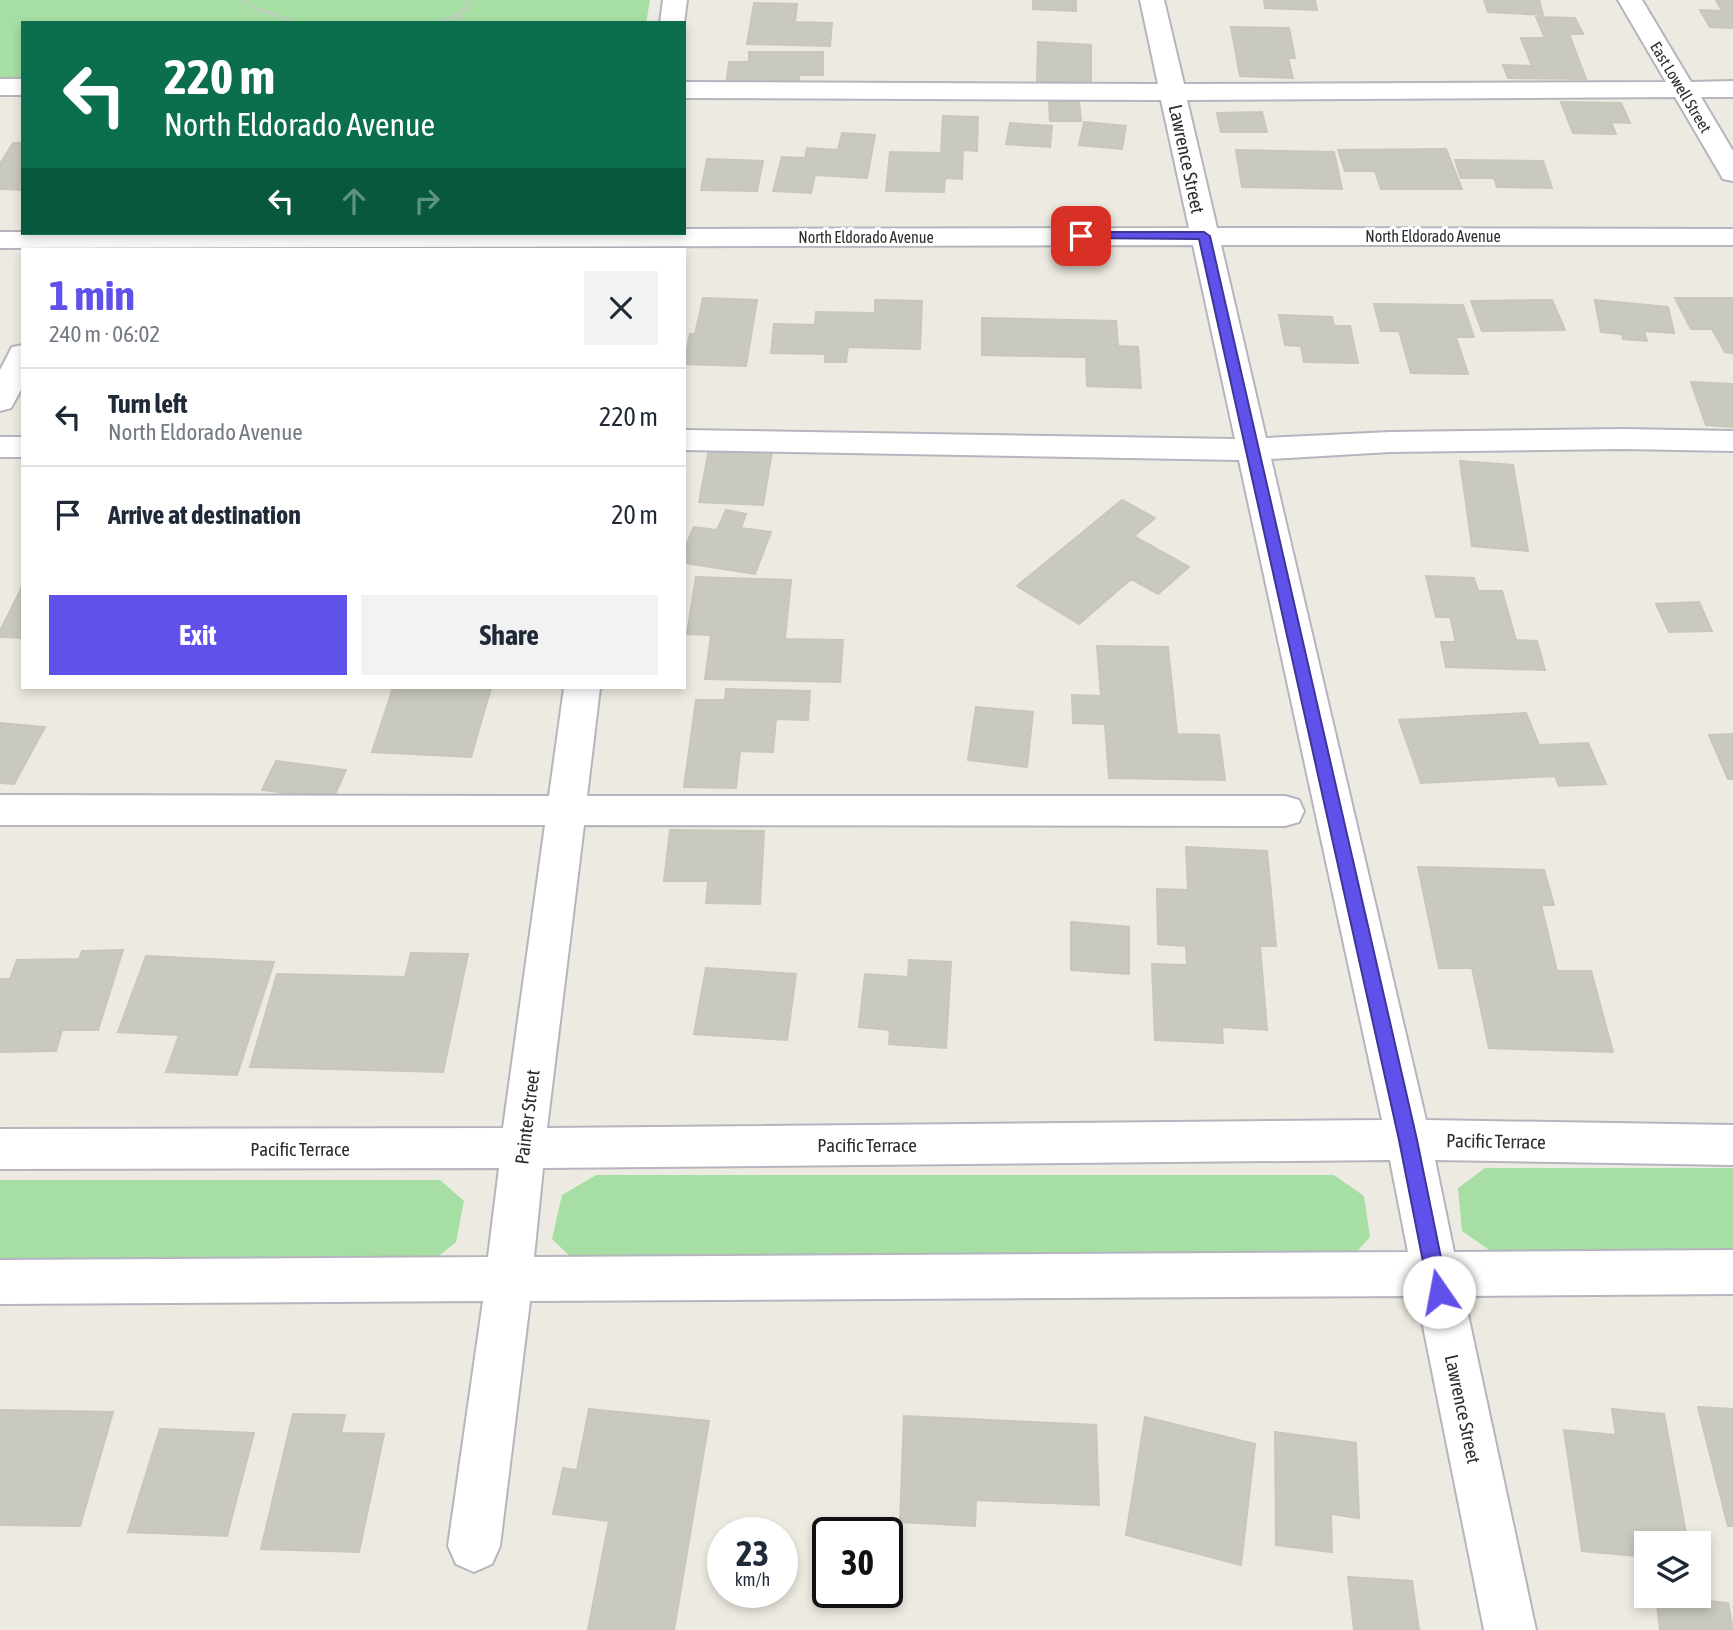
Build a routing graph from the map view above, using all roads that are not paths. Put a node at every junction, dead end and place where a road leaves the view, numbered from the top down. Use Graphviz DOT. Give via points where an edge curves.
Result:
graph roads {
  1 [pos="675,0"];
  2 [pos="1152,0"];
  3 [pos="1630,0"];
  4 [pos="672,21"];
  5 [pos="0,87"];
  6 [pos="21,87"];
  7 [pos="1683,89"];
  8 [pos="1733,89"];
  9 [pos="686,90"];
  10 [pos="1173,92"];
  11 [pos="1733,173"];
  12 [pos="1204,236"];
  13 [pos="1733,237"];
  14 [pos="0,240"];
  15 [pos="642,240"];
  16 [pos="78,241"];
  17 [pos="21,359"];
  18 [pos="0,401"];
  19 [pos="686,440"];
  20 [pos="1733,441"];
  21 [pos="0,447"];
  22 [pos="21,447"];
  23 [pos="1252,449"];
  24 [pos="582,689"];
  25 [pos="0,810"];
  26 [pos="566,810"];
  27 [pos="1285,811"];
  28 [pos="1408,1140"];
  29 [pos="1733,1145"];
  30 [pos="522,1148"];
  31 [pos="0,1149"];
  32 [pos="1435,1272"];
  33 [pos="1733,1272"];
  34 [pos="509,1279"];
  35 [pos="0,1282"];
  36 [pos="474,1546"];
  37 [pos="1510,1630"];
  1 -- 4 [label="street"];
  2 -- 10 [label="street, Lawrence Street"];
  3 -- 7 [label="street, East Lowell Street"];
  5 -- 6 [label="street"];
  7 -- 8 [label="street"];
  7 -- 10 [label="street"];
  7 -- 11 [label="street, East Lowell Street"];
  9 -- 10 [label="street"];
  10 -- 12 [label="street, Lawrence Street"];
  12 -- 13 [label="street, North Eldorado Avenue"];
  12 -- 15 [label="street, North Eldorado Avenue"];
  12 -- 23 [label="street, Lawrence Street"];
  14 -- 16 [label="street, North Eldorado Avenue"];
  15 -- 16 [label="street, North Eldorado Avenue"];
  17 -- 18 [label="street"];
  19 -- 23 [label="street"];
  20 -- 23 [label="street" via="1390,442"];
  21 -- 22 [label="street"];
  23 -- 28 [label="street, Lawrence Street"];
  24 -- 26 [label="street, Painter Street"];
  25 -- 26 [label="street"];
  26 -- 27 [label="street"];
  26 -- 30 [label="street, Painter Street"];
  28 -- 29 [label="street, Pacific Terrace"];
  28 -- 30 [label="street, Pacific Terrace"];
  28 -- 32 [label="street, Lawrence Street"];
  30 -- 31 [label="street, Pacific Terrace"];
  30 -- 34 [label="street, Painter Street"];
  32 -- 33 [label="street"];
  32 -- 34 [label="street"];
  32 -- 37 [label="street, Lawrence Street"];
  34 -- 35 [label="street"];
  34 -- 36 [label="street, Painter Street"];
}
